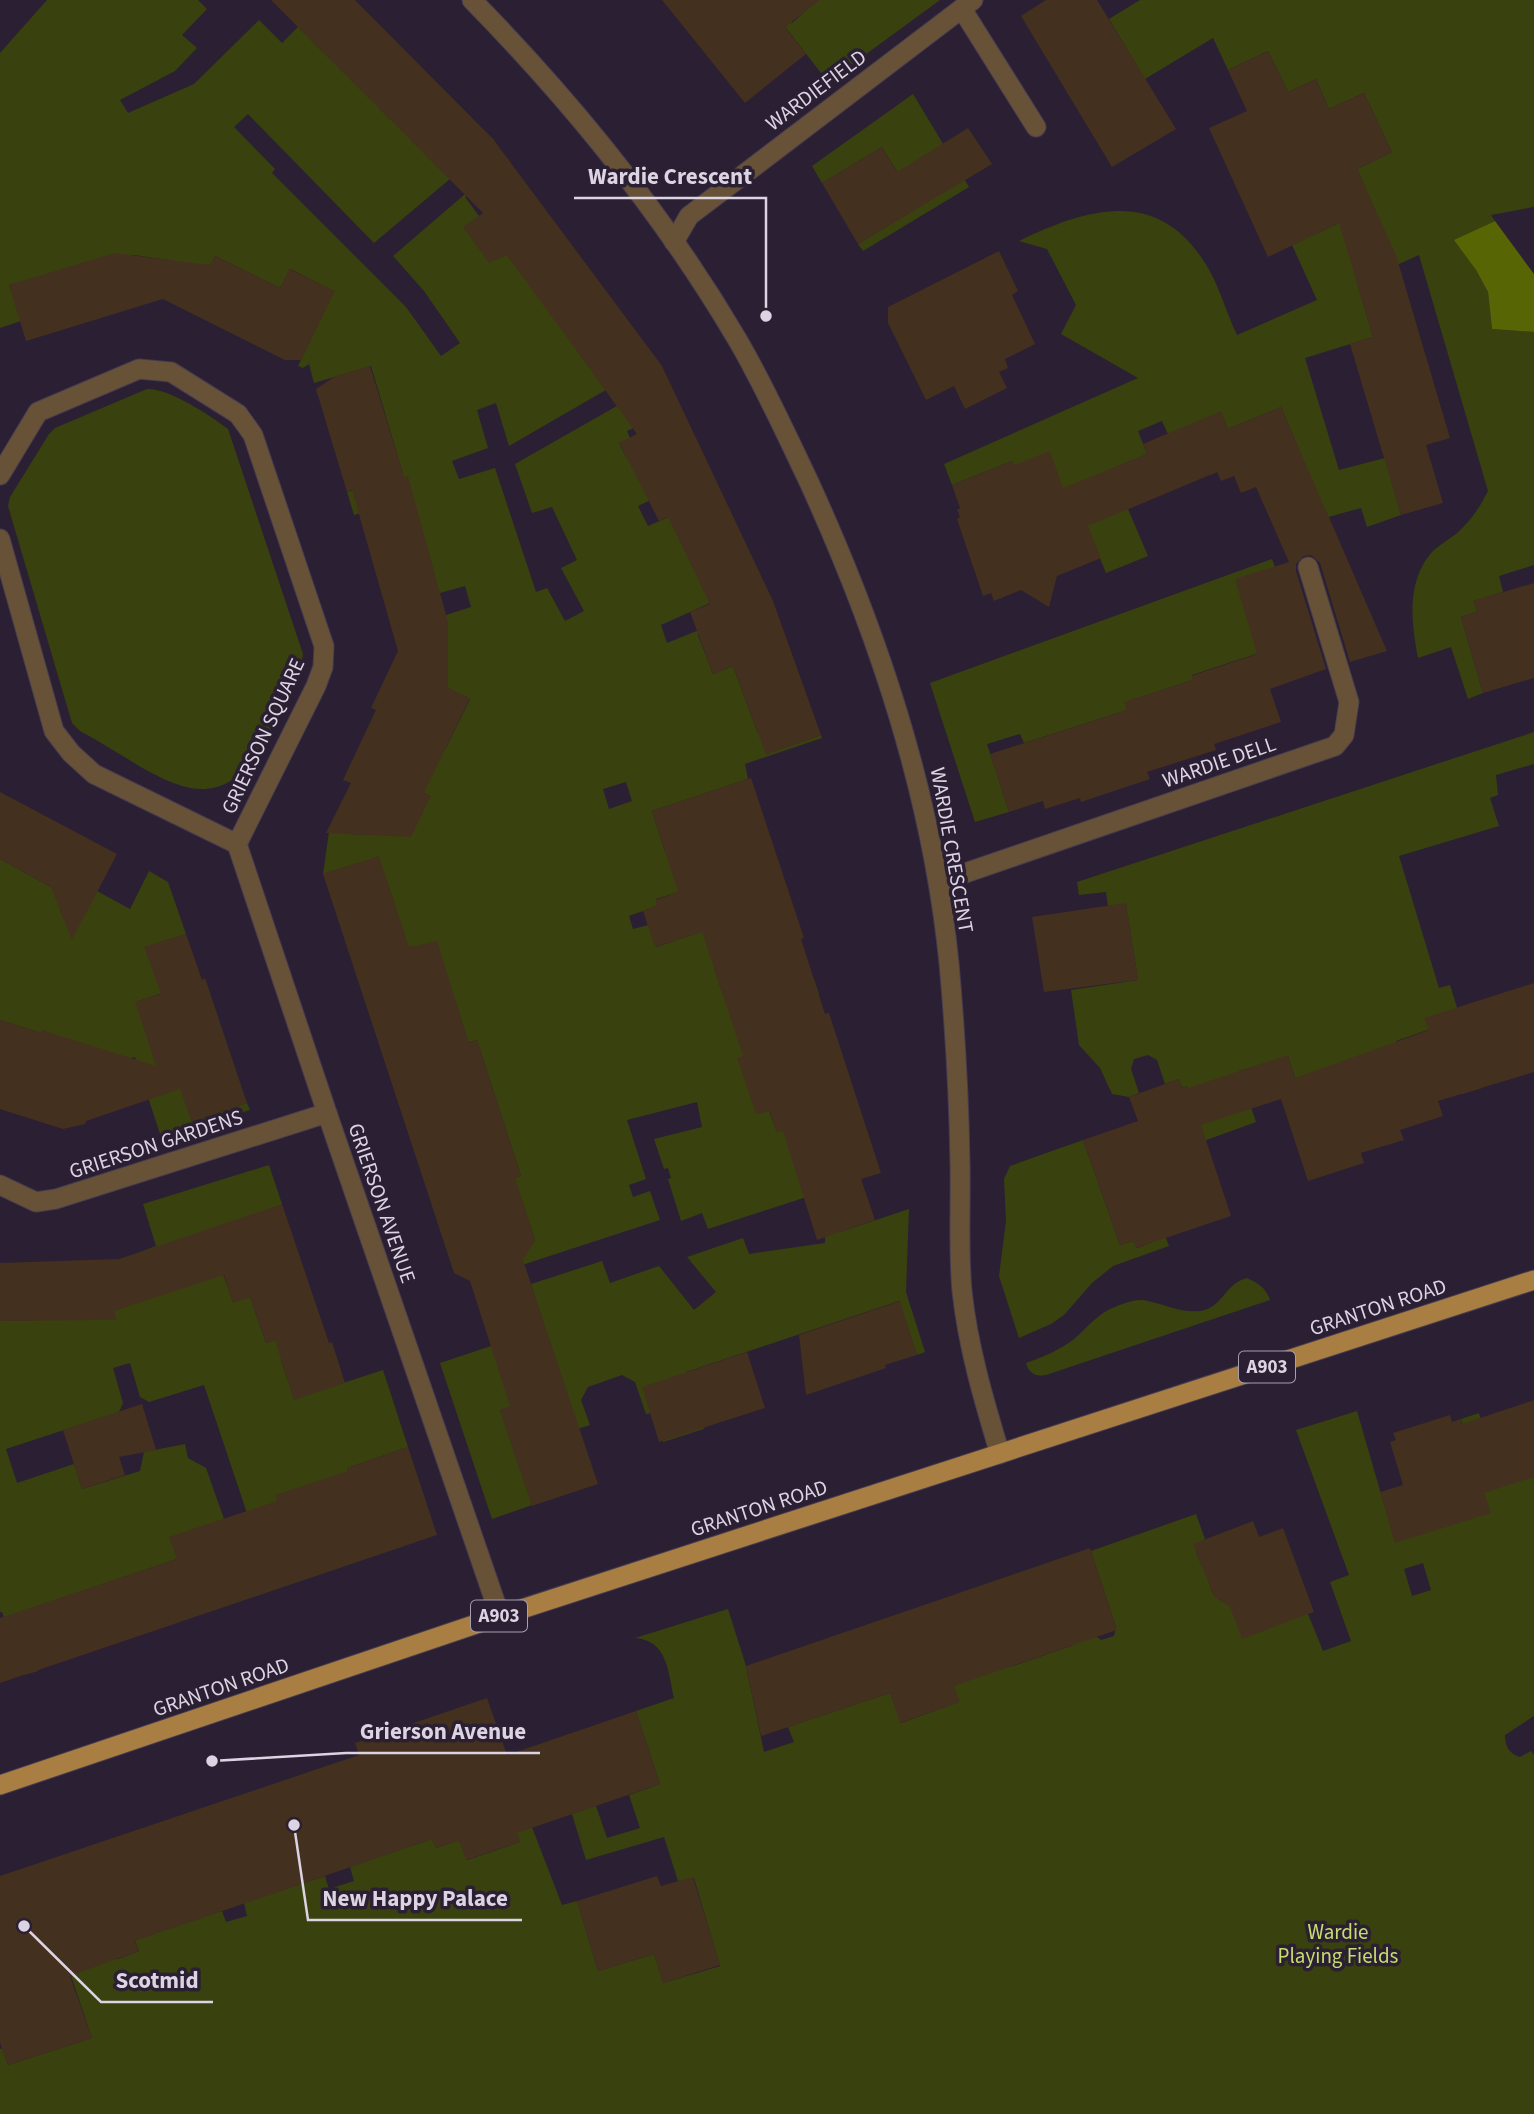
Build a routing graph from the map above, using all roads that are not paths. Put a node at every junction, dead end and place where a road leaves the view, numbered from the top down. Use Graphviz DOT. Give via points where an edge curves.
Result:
graph roads {
  1 [pos="472,0"];
  2 [pos="967,4"];
  3 [pos="1037,127"];
  4 [pos="674,242"];
  5 [pos="0,475"];
  6 [pos="0,540"];
  7 [pos="1308,567"];
  8 [pos="237,844"];
  9 [pos="939,882"];
  10 [pos="327,1113"];
  11 [pos="0,1185"];
  12 [pos="1534,1280"];
  13 [pos="1000,1454"];
  14 [pos="500,1616"];
  15 [pos="0,1785"];
  1 -- 4 [label="street, WARDIE CRESCENT" via="569,104"];
  2 -- 3 [label="street, WARDIEFIELD"];
  2 -- 4 [label="street, WARDIEFIELD" via="689,216"];
  4 -- 9 [label="street, WARDIE CRESCENT" via="736,338 826,520 893,695 912,757"];
  5 -- 8 [label="street, GRIERSON SQUARE" via="38,412 139,369 171,372 238,414 253,435 324,646 316,686"];
  6 -- 8 [label="street, GRIERSON SQUARE" via="54,731 71,753 94,774"];
  7 -- 9 [label="street, WARDIE DELL" via="1349,702 1344,736 1335,746"];
  8 -- 10 [label="street, GRIERSON AVENUE"];
  9 -- 13 [label="street, WARDIE CRESCENT" via="958,1109 962,1292 976,1372"];
  10 -- 11 [label="street, GRIERSON GARDENS" via="56,1199 37,1202"];
  10 -- 14 [label="street, GRIERSON AVENUE"];
  12 -- 13 [label="main road, GRANTON ROAD / A903"];
  13 -- 14 [label="main road, GRANTON ROAD / A903"];
  14 -- 15 [label="main road, GRANTON ROAD / A903"];
}
